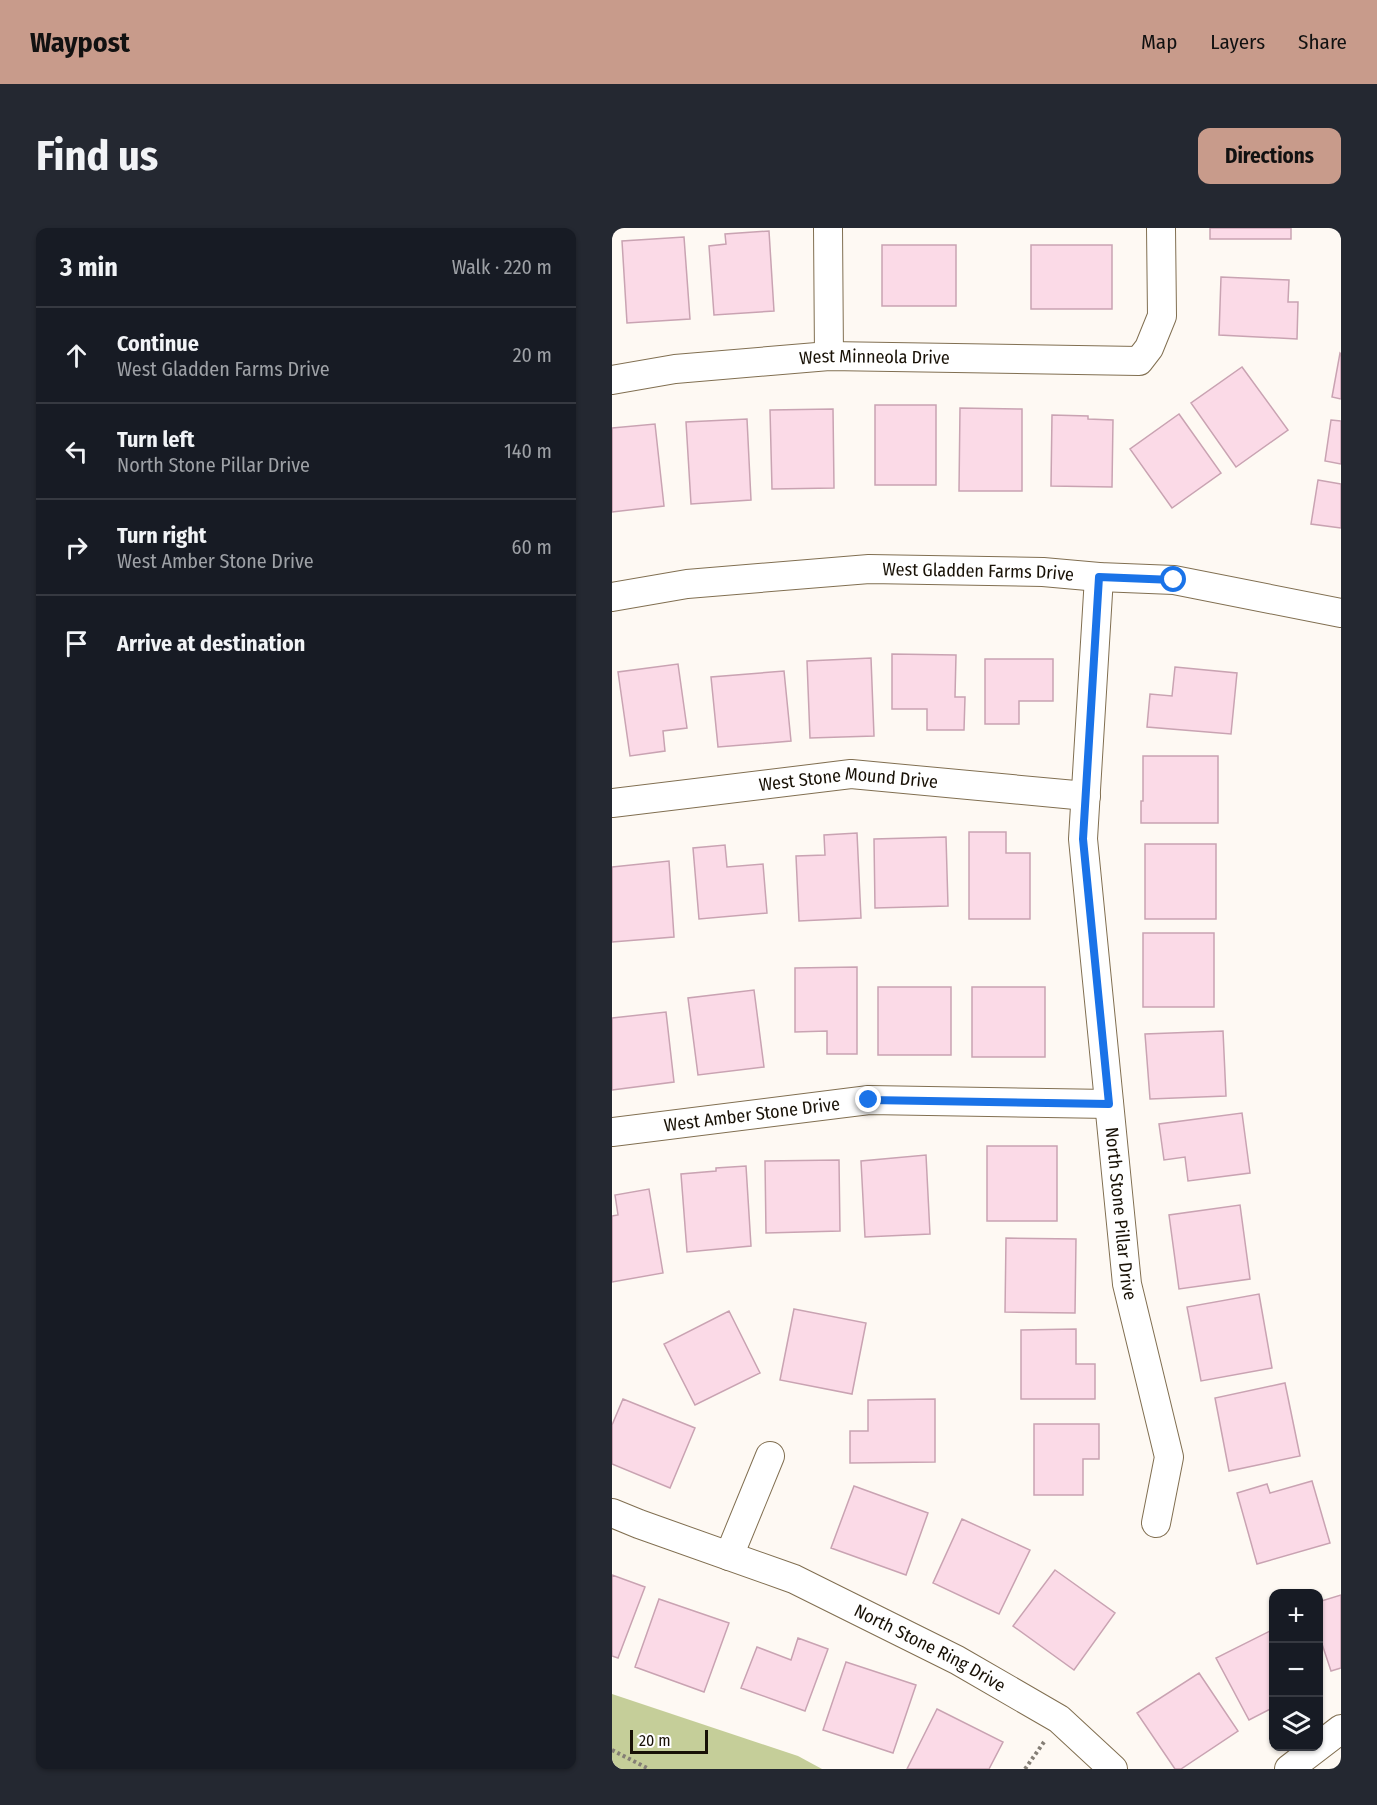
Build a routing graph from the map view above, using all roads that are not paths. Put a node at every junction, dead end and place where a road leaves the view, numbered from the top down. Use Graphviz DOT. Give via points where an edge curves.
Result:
graph roads {
  1 [pos="828,228"];
  2 [pos="1161,228"];
  3 [pos="829,356"];
  4 [pos="612,380"];
  5 [pos="1099,577"];
  6 [pos="612,597"];
  7 [pos="1341,613"];
  8 [pos="1086,796"];
  9 [pos="612,803"];
  10 [pos="1109,1104"];
  11 [pos="612,1132"];
  12 [pos="770,1456"];
  13 [pos="612,1513"];
  14 [pos="1156,1523"];
  15 [pos="729,1556"];
  16 [pos="1341,1729"];
  17 [pos="1113,1769"];
  18 [pos="1289,1769"];
  1 -- 3 [label="street"];
  2 -- 3 [label="street, West Minneola Drive" via="1162,316 1139,361"];
  3 -- 4 [label="street, West Minneola Drive" via="675,369"];
  5 -- 6 [label="street, West Gladden Farms Drive" via="1043,572 869,569 687,584"];
  5 -- 7 [label="street, West Gladden Farms Drive" via="1174,580"];
  5 -- 8 [label="street, North Stone Pillar Drive"];
  8 -- 9 [label="street, West Stone Mound Drive" via="851,774"];
  8 -- 10 [label="street, North Stone Pillar Drive" via="1083,839"];
  10 -- 11 [label="street, West Amber Stone Drive" via="869,1100"];
  10 -- 14 [label="street, North Stone Pillar Drive" via="1127,1284 1169,1457"];
  12 -- 15 [label="street"];
  13 -- 15 [label="street, North Stone Ring Drive"];
  15 -- 17 [label="street, North Stone Ring Drive" via="794,1579 957,1660 1059,1719"];
  16 -- 18 [label="street"];
}
